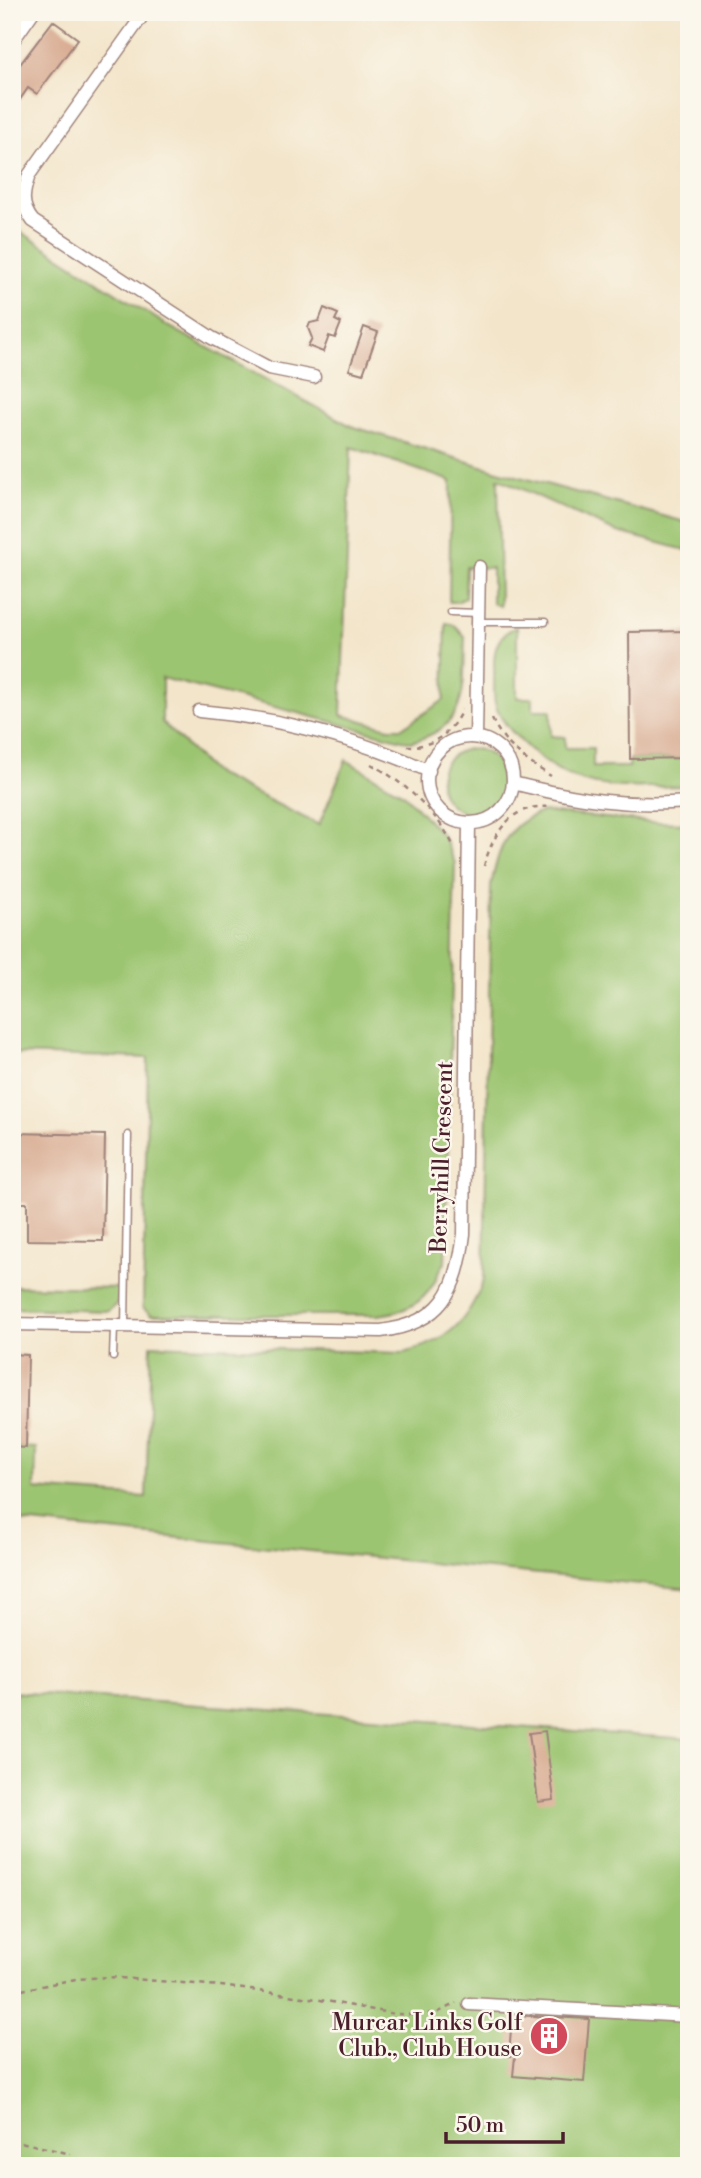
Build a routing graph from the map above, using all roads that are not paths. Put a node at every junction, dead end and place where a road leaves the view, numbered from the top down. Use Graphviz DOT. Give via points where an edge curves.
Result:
graph roads {
  1 [pos="33,12"];
  2 [pos="145,12"];
  3 [pos="12,42"];
  4 [pos="314,377"];
  5 [pos="479,567"];
  6 [pos="451,612"];
  7 [pos="478,617"];
  8 [pos="545,622"];
  9 [pos="199,711"];
  10 [pos="476,737"];
  11 [pos="429,771"];
  12 [pos="513,783"];
  13 [pos="689,802"];
  14 [pos="469,823"];
  15 [pos="128,1135"];
  16 [pos="12,1324"];
  17 [pos="119,1327"];
  18 [pos="113,1357"];
  19 [pos="470,2004"];
  20 [pos="689,2016"];
  1 -- 3 [label="street"];
  2 -- 4 [label="street" via="29,175 25,211 33,221 212,338 269,368"];
  5 -- 7 [label="street"];
  6 -- 7 [label="lane"];
  7 -- 8 [label="lane"];
  7 -- 10 [label="street"];
  9 -- 11 [label="street" via="325,733"];
  10 -- 11 [label="street" via="441,749"];
  10 -- 12 [label="street" via="499,748 512,770"];
  11 -- 14 [label="street" via="428,786 442,812"];
  12 -- 13 [label="street" via="600,802"];
  12 -- 14 [label="street" via="510,796 494,816"];
  14 -- 17 [label="street, Berryhill Crescent" via="464,1234 460,1264 442,1305 415,1324 381,1331"];
  15 -- 17 [label="lane"];
  16 -- 17 [label="street, Berryhill Crescent"];
  17 -- 18 [label="lane"];
  19 -- 20 [label="street"];
}
